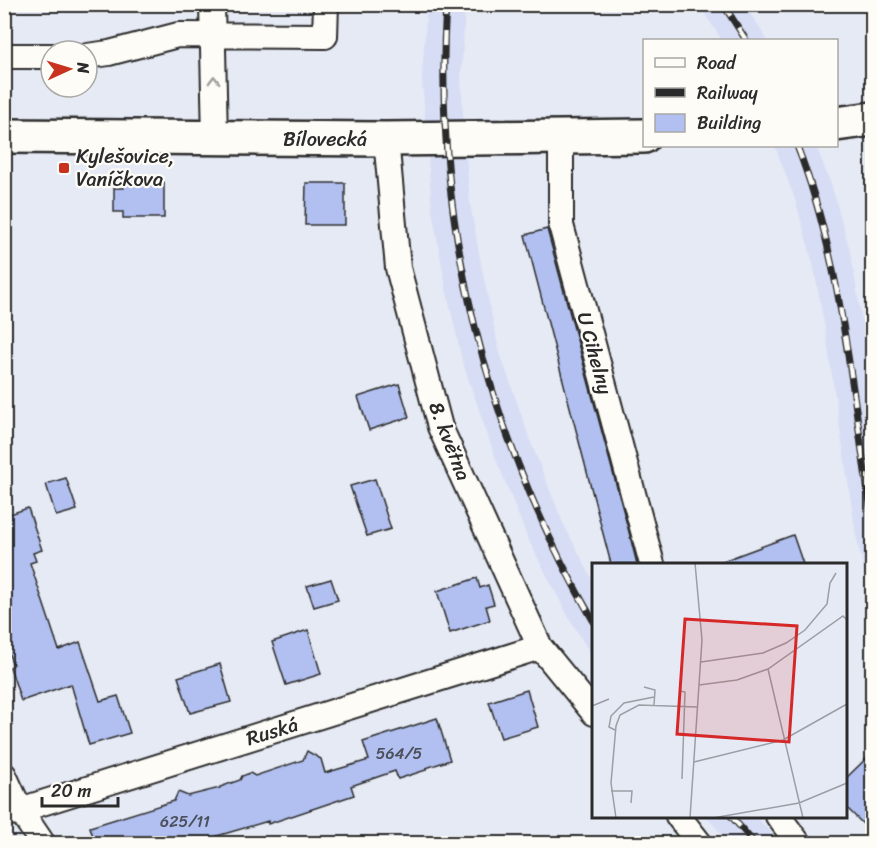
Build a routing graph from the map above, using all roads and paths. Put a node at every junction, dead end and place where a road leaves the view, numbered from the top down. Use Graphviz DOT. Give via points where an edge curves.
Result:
graph roads {
  1 [pos="212,4"];
  2 [pos="326,4"];
  3 [pos="213,35"];
  4 [pos="99,54"];
  5 [pos="4,56"];
  6 [pos="39,56"];
  7 [pos="873,119"];
  8 [pos="838,124"];
  9 [pos="4,136"];
  10 [pos="643,136"];
  11 [pos="215,138"];
  12 [pos="561,138"];
  13 [pos="386,140"];
  14 [pos="652,563"];
  15 [pos="540,647"];
  16 [pos="592,711"];
  17 [pos="4,775"];
  18 [pos="12,812"];
  19 [pos="680,818"];
  20 [pos="780,818"];
  21 [pos="43,843"];
  22 [pos="700,843"];
  23 [pos="800,843"];
  1 -- 3 [label="street"];
  2 -- 3 [label="street" via="325,36"];
  3 -- 4 [label="street" via="178,35"];
  11 -- 3 [label="street, one-way"];
  5 -- 6 [label="street"];
  7 -- 8 [label="main road"];
  9 -- 11 [label="main road, Bílovecká"];
  10 -- 12 [label="main road, Bílovecká"];
  11 -- 13 [label="main road, Bílovecká"];
  12 -- 13 [label="main road, Bílovecká"];
  12 -- 14 [label="street, U Cihelny" via="561,225"];
  13 -- 15 [label="street, 8. května" via="398,268 440,427"];
  15 -- 16 [label="street, 8. května"];
  15 -- 18 [label="street, Ruská"];
  17 -- 18 [label="street"];
  18 -- 21 [label="street"];
  19 -- 22 [label="street"];
  20 -- 23 [label="street"];
}
